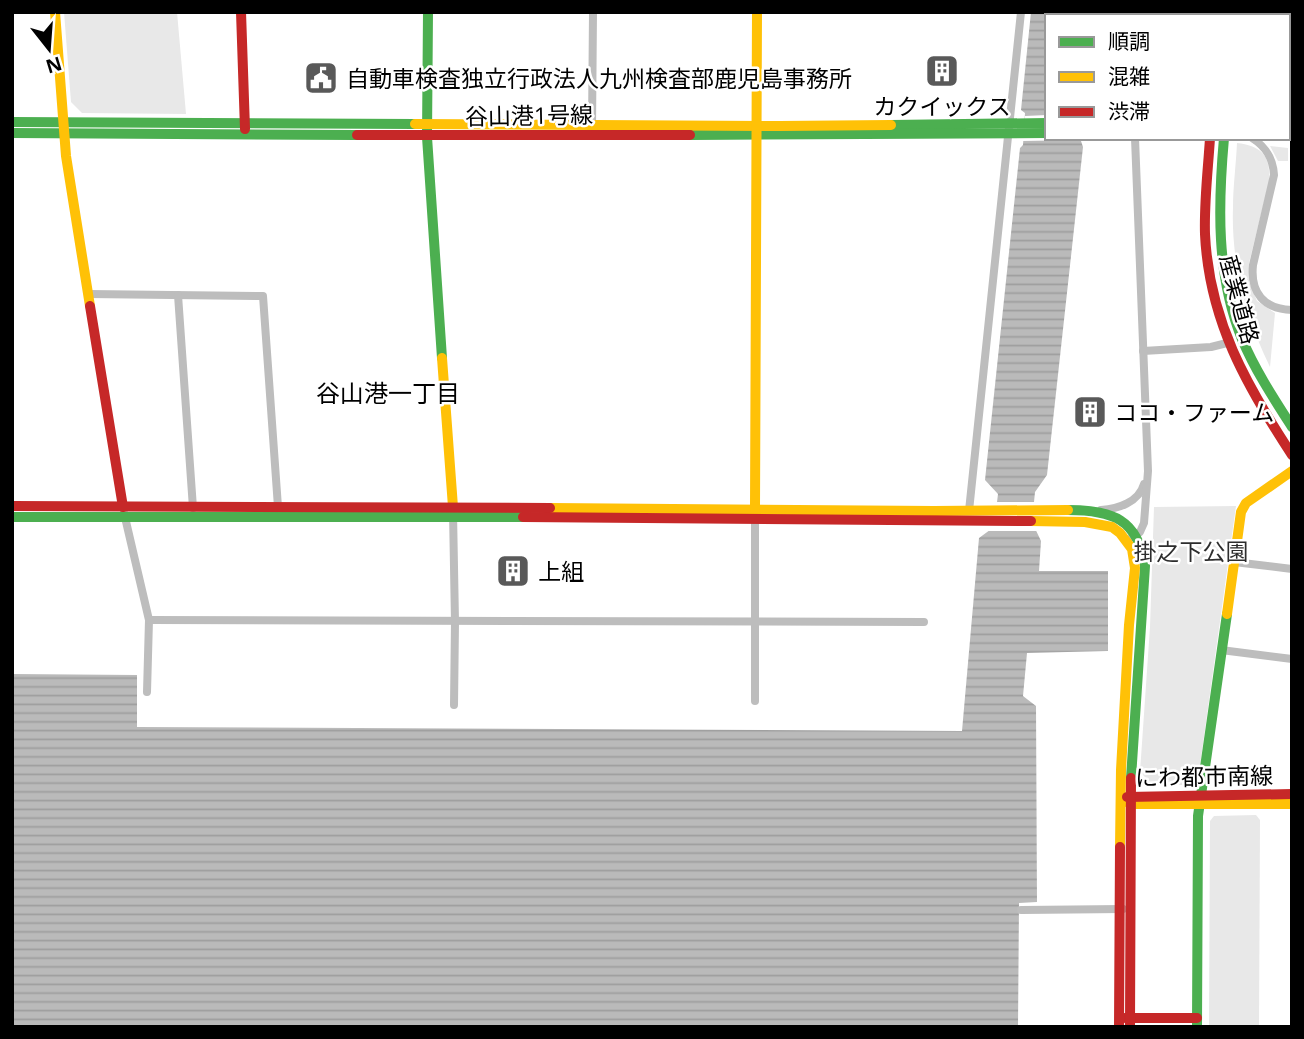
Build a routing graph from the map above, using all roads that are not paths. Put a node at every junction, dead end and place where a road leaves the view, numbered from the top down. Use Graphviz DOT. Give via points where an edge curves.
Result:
graph roads {
  1 [pos="55,12"];
  2 [pos="241,12"];
  3 [pos="428,12"];
  4 [pos="593,12"];
  5 [pos="757,12"];
  6 [pos="1021,12"];
  7 [pos="12,122"];
  8 [pos="245,122"];
  9 [pos="1045,123"];
  10 [pos="427,124"];
  11 [pos="64,128"];
  12 [pos="1009,128"];
  13 [pos="1023,128"];
  14 [pos="592,130"];
  15 [pos="757,131"];
  16 [pos="12,133"];
  17 [pos="1045,133"];
  18 [pos="245,135"];
  19 [pos="427,137"];
  20 [pos="1135,140"];
  21 [pos="1210,140"];
  22 [pos="1224,140"];
  23 [pos="1254,140"];
  24 [pos="88,294"];
  25 [pos="178,295"];
  26 [pos="1292,310"];
  27 [pos="1227,344"];
  28 [pos="1143,351"];
  29 [pos="1292,427"];
  30 [pos="1292,454"];
  31 [pos="1147,471"];
  32 [pos="1292,471"];
  33 [pos="12,506"];
  34 [pos="278,507"];
  35 [pos="193,508"];
  36 [pos="1091,510"];
  37 [pos="969,511"];
  38 [pos="453,512"];
  39 [pos="124,513"];
  40 [pos="755,514"];
  41 [pos="984,516"];
  42 [pos="12,517"];
  43 [pos="1043,517"];
  44 [pos="1131,537"];
  45 [pos="1234,562"];
  46 [pos="1292,569"];
  47 [pos="149,620"];
  48 [pos="455,622"];
  49 [pos="755,622"];
  50 [pos="924,622"];
  51 [pos="1221,650"];
  52 [pos="1292,659"];
  53 [pos="147,692"];
  54 [pos="755,701"];
  55 [pos="454,705"];
  56 [pos="1292,794"];
  57 [pos="1127,800"];
  58 [pos="1200,800"];
  59 [pos="1292,804"];
  60 [pos="1124,909"];
  61 [pos="1021,910"];
  62 [pos="1124,1022"];
  63 [pos="1197,1022"];
  1 -- 11 [label="street"];
  2 -- 8 [label="street"];
  3 -- 10 [label="street"];
  4 -- 14 [label="street"];
  5 -- 15 [label="street"];
  6 -- 12 [label="street"];
  7 -- 11 [label="street, 谷山港1号線"];
  8 -- 10 [label="street, 谷山港1号線"];
  8 -- 11 [label="street, 谷山港1号線"];
  8 -- 18 [label="street"];
  9 -- 13 [label="street, 谷山港1号線"];
  10 -- 14 [label="street, 谷山港1号線"];
  10 -- 19 [label="street"];
  11 -- 16 [label="street, 谷山港1号線"];
  11 -- 18 [label="street, 谷山港1号線"];
  11 -- 24 [label="street"];
  12 -- 13 [label="street, 谷山港1号線"];
  12 -- 15 [label="street, 谷山港1号線"];
  12 -- 37 [label="street"];
  13 -- 17 [label="street, 谷山港1号線"];
  14 -- 15 [label="street, 谷山港1号線"];
  14 -- 19 [label="street, 谷山港1号線"];
  15 -- 40 [label="street"];
  18 -- 19 [label="street, 谷山港1号線"];
  19 -- 38 [label="street"];
  20 -- 28 [label="street"];
  21 -- 27 [label="street, 産業道路" via="1206,251"];
  22 -- 29 [label="street, 産業道路" via="1219,212 1227,290 1240,334"];
  23 -- 26 [label="street" via="1269,152 1274,175 1252,279 1265,302"];
  24 -- 25 [label="street"];
  24 -- 39 [label="street"];
  25 -- 34 [label="street" via="263,296"];
  25 -- 35 [label="street"];
  27 -- 28 [label="street"];
  27 -- 30 [label="street, 産業道路"];
  28 -- 31 [label="street"];
  31 -- 36 [label="street" via="1141,493 1132,501"];
  31 -- 44 [label="street" via="1144,523"];
  32 -- 45 [label="street" via="1243,507"];
  33 -- 39 [label="street"];
  34 -- 35 [label="street"];
  34 -- 38 [label="street"];
  35 -- 39 [label="street"];
  36 -- 43 [label="street"];
  36 -- 44 [label="street" via="1123,520"];
  37 -- 40 [label="street"];
  37 -- 41 [label="street"];
  38 -- 39 [label="street"];
  38 -- 40 [label="street"];
  38 -- 48 [label="street"];
  39 -- 42 [label="street"];
  39 -- 47 [label="street"];
  40 -- 41 [label="street"];
  40 -- 49 [label="street"];
  41 -- 43 [label="street"];
  43 -- 44 [label="street" via="1101,524"];
  44 -- 57 [label="street" via="1135,568 1122,743"];
  45 -- 46 [label="street"];
  45 -- 51 [label="street"];
  47 -- 48 [label="street"];
  47 -- 53 [label="street"];
  48 -- 49 [label="street"];
  48 -- 55 [label="street"];
  49 -- 50 [label="street"];
  49 -- 54 [label="street"];
  51 -- 52 [label="street"];
  51 -- 58 [label="street"];
  56 -- 58 [label="street, にわ都市南線"];
  57 -- 58 [label="street, にわ都市南線"];
  57 -- 60 [label="street"];
  58 -- 59 [label="street, にわ都市南線"];
  58 -- 63 [label="street"];
  60 -- 61 [label="street"];
  60 -- 62 [label="street"];
  62 -- 63 [label="street"];
}
